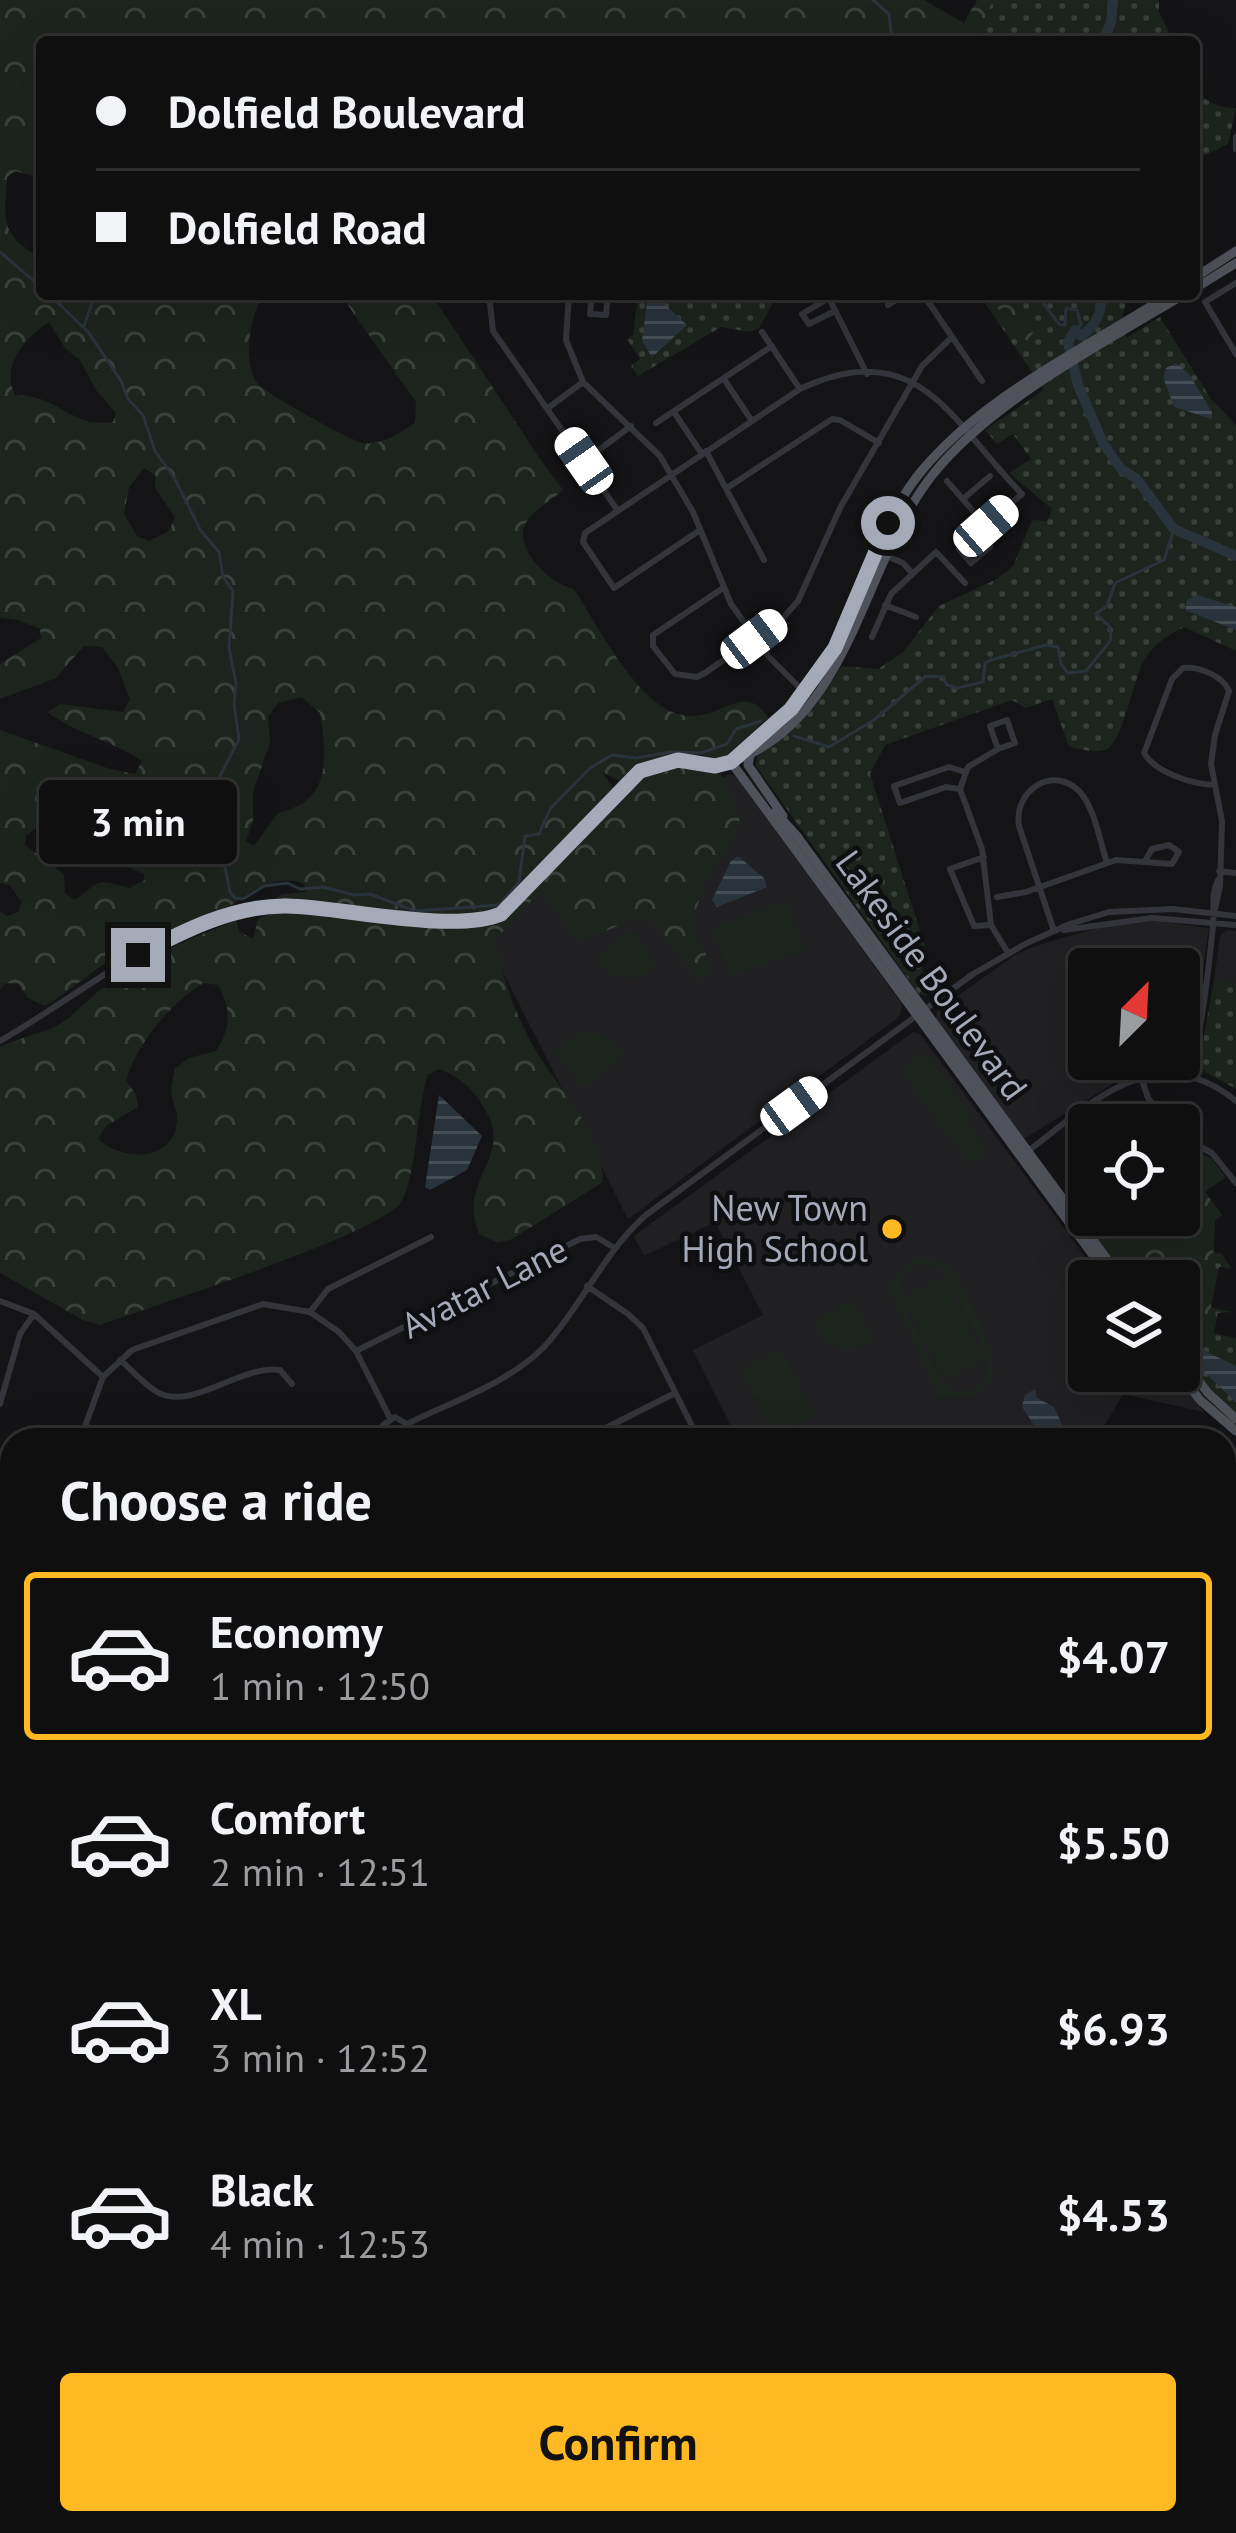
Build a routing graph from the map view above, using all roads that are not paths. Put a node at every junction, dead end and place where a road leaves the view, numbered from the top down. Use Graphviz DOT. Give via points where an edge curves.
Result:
graph roads {
  1 [pos="1236,136"];
  2 [pos="1236,149"];
  3 [pos="1236,251"];
  4 [pos="1236,263"];
  5 [pos="1200,274"];
  6 [pos="1236,283"];
  7 [pos="1200,285"];
  8 [pos="489,300"];
  9 [pos="569,300"];
  10 [pos="591,300"];
  11 [pos="607,300"];
  12 [pos="826,300"];
  13 [pos="830,300"];
  14 [pos="895,300"];
  15 [pos="927,300"];
  16 [pos="1162,300"];
  17 [pos="1175,300"];
  18 [pos="888,305"];
  19 [pos="835,311"];
  20 [pos="1126,326"];
  21 [pos="762,332"];
  22 [pos="952,338"];
  23 [pos="772,346"];
  24 [pos="1236,354"];
  25 [pos="867,374"];
  26 [pos="723,378"];
  27 [pos="982,381"];
  28 [pos="583,382"];
  29 [pos="914,384"];
  30 [pos="800,389"];
  31 [pos="547,409"];
  32 [pos="674,411"];
  33 [pos="752,421"];
  34 [pos="656,423"];
  35 [pos="631,426"];
  36 [pos="969,430"];
  37 [pos="879,443"];
  38 [pos="704,453"];
  39 [pos="584,461"];
  40 [pos="672,474"];
  41 [pos="990,476"];
  42 [pos="947,481"];
  43 [pos="727,488"];
  44 [pos="963,500"];
  45 [pos="618,511"];
  46 [pos="986,526"];
  47 [pos="700,530"];
  48 [pos="978,532"];
  49 [pos="880,553"];
  50 [pos="764,560"];
  51 [pos="912,573"];
  52 [pos="965,583"];
  53 [pos="722,588"];
  54 [pos="885,605"];
  55 [pos="916,617"];
  56 [pos="872,637"];
  57 [pos="754,639"];
  58 [pos="808,696"];
  59 [pos="998,749"];
  60 [pos="750,755"];
  61 [pos="734,760"];
  62 [pos="964,772"];
  63 [pos="1214,785"];
  64 [pos="960,789"];
  65 [pos="798,837"];
  66 [pos="984,857"];
  67 [pos="1145,861"];
  68 [pos="1107,863"];
  69 [pos="1236,873"];
  70 [pos="1218,876"];
  71 [pos="1040,887"];
  72 [pos="997,897"];
  73 [pos="1214,915"];
  74 [pos="1236,916"];
  75 [pos="991,925"];
  76 [pos="1236,925"];
  77 [pos="1054,931"];
  78 [pos="1008,952"];
  79 [pos="921,1013"];
  80 [pos="1200,1029"];
  81 [pos="0,1041"];
  82 [pos="1134,1080"];
  83 [pos="1198,1080"];
  84 [pos="1236,1101"];
  85 [pos="1200,1147"];
  86 [pos="1024,1154"];
  87 [pos="1236,1183"];
  88 [pos="431,1237"];
  89 [pos="613,1247"];
  90 [pos="1097,1260"];
  91 [pos="1107,1260"];
  92 [pos="587,1286"];
  93 [pos="0,1300"];
  94 [pos="310,1312"];
  95 [pos="34,1314"];
  96 [pos="356,1352"];
  97 [pos="120,1360"];
  98 [pos="103,1377"];
  99 [pos="1200,1383"];
  100 [pos="292,1384"];
  101 [pos="1194,1392"];
  102 [pos="675,1393"];
  103 [pos="0,1404"];
  104 [pos="390,1418"];
  105 [pos="407,1424"];
  106 [pos="1235,1426"];
  107 [pos="84,1428"];
  108 [pos="384,1428"];
  109 [pos="406,1428"];
  110 [pos="606,1428"];
  111 [pos="693,1428"];
  1 -- 2 [label="street"];
  3 -- 5 [label="main road"];
  4 -- 7 [label="main road"];
  6 -- 24 [label="street" via="1205,302"];
  8 -- 31 [label="street" via="491,329"];
  9 -- 28 [label="street" via="566,340"];
  10 -- 11 [label="street" via="590,314 606,316"];
  12 -- 19 [label="street" via="802,314 809,324"];
  13 -- 19 [label="street"];
  14 -- 18 [label="street"];
  15 -- 22 [label="street"];
  16 -- 20 [label="main road"];
  17 -- 20 [label="main road"];
  19 -- 25 [label="street"];
  20 -- 36 [label="main road"];
  21 -- 23 [label="street"];
  22 -- 27 [label="street"];
  22 -- 29 [label="street" via="928,357"];
  23 -- 26 [label="street"];
  23 -- 30 [label="street"];
  25 -- 29 [label="street"];
  25 -- 30 [label="street"];
  26 -- 32 [label="street"];
  26 -- 33 [label="street"];
  28 -- 31 [label="street"];
  28 -- 35 [label="street"];
  29 -- 36 [label="street"];
  29 -- 37 [label="street"];
  30 -- 33 [label="street"];
  31 -- 39 [label="street"];
  32 -- 34 [label="street"];
  32 -- 38 [label="street"];
  33 -- 38 [label="street"];
  35 -- 39 [label="street"];
  35 -- 40 [label="street"];
  36 -- 46 [label="street" via="1022,494"];
  36 -- 49 [label="main road" via="908,488"];
  37 -- 43 [label="street" via="832,419"];
  37 -- 57 [label="street" via="799,601"];
  38 -- 40 [label="street"];
  38 -- 43 [label="street"];
  39 -- 45 [label="street"];
  40 -- 45 [label="street"];
  40 -- 47 [label="street"];
  41 -- 44 [label="street"];
  42 -- 44 [label="street"];
  43 -- 50 [label="street"];
  44 -- 46 [label="street"];
  45 -- 47 [label="street" via="583,539 614,588"];
  46 -- 48 [label="street"];
  47 -- 53 [label="street"];
  48 -- 48 [label="street" via="959,549 971,563 990,547"];
  49 -- 51 [label="street"];
  49 -- 58 [label="main road"];
  51 -- 52 [label="street" via="936,552"];
  51 -- 54 [label="street"];
  53 -- 57 [label="street"];
  53 -- 57 [label="street" via="656,632 653,646 675,674 697,677"];
  54 -- 55 [label="street"];
  54 -- 56 [label="street"];
  57 -- 58 [label="street"];
  58 -- 60 [label="main road"];
  58 -- 61 [label="main road"];
  59 -- 59 [label="street" via="990,726 1007,721 1015,743"];
  59 -- 62 [label="street"];
  60 -- 61 [label="main road"];
  60 -- 65 [label="main road, Lakeside Boulevard" via="748,765"];
  61 -- 65 [label="main road"];
  61 -- 79 [label="main road, Lakeside Boulevard"];
  61 -- 81 [label="street" via="678,760 640,771 492,917 244,911 149,949"];
  62 -- 64 [label="street"];
  62 -- 64 [label="street" via="949,767 894,786 900,803"];
  63 -- 63 [label="street" via="1212,752 1229,691 1221,679 1183,668 1144,753 1152,764"];
  63 -- 70 [label="street" via="1222,821"];
  64 -- 66 [label="street"];
  65 -- 79 [label="main road, Lakeside Boulevard"];
  66 -- 75 [label="street"];
  66 -- 75 [label="street" via="950,869 974,926"];
  67 -- 67 [label="street" via="1172,864 1179,852 1152,849"];
  67 -- 68 [label="street"];
  68 -- 71 [label="street"];
  68 -- 71 [label="street" via="1082,794 1063,782 1039,784 1023,797 1017,818"];
  69 -- 70 [label="street"];
  70 -- 73 [label="street"];
  71 -- 72 [label="street"];
  71 -- 77 [label="street"];
  73 -- 74 [label="street"];
  73 -- 76 [label="street"];
  73 -- 77 [label="street"];
  73 -- 80 [label="street"];
  75 -- 78 [label="street"];
  77 -- 78 [label="street"];
  78 -- 79 [label="street"];
  79 -- 86 [label="main road, Lakeside Boulevard"];
  79 -- 89 [label="street"];
  82 -- 86 [label="street"];
  83 -- 84 [label="street"];
  85 -- 87 [label="street"];
  86 -- 90 [label="main road, Lakeside Boulevard"];
  86 -- 91 [label="main road, Lakeside Boulevard"];
  88 -- 94 [label="street" via="328,1289"];
  89 -- 92 [label="street"];
  89 -- 96 [label="street, Avatar Lane" via="580,1239"];
  92 -- 102 [label="street" via="636,1320"];
  92 -- 105 [label="street" via="527,1362"];
  93 -- 95 [label="street"];
  94 -- 96 [label="street"];
  94 -- 97 [label="street" via="243,1308"];
  95 -- 98 [label="street"];
  95 -- 103 [label="street" via="20,1334"];
  96 -- 104 [label="street"];
  97 -- 98 [label="street"];
  97 -- 100 [label="street" via="172,1397 265,1369 280,1370"];
  98 -- 107 [label="street"];
  99 -- 106 [label="main road"];
  101 -- 106 [label="main road"];
  102 -- 110 [label="street"];
  102 -- 111 [label="street"];
  104 -- 105 [label="street"];
  104 -- 108 [label="street"];
  105 -- 109 [label="street"];
}
